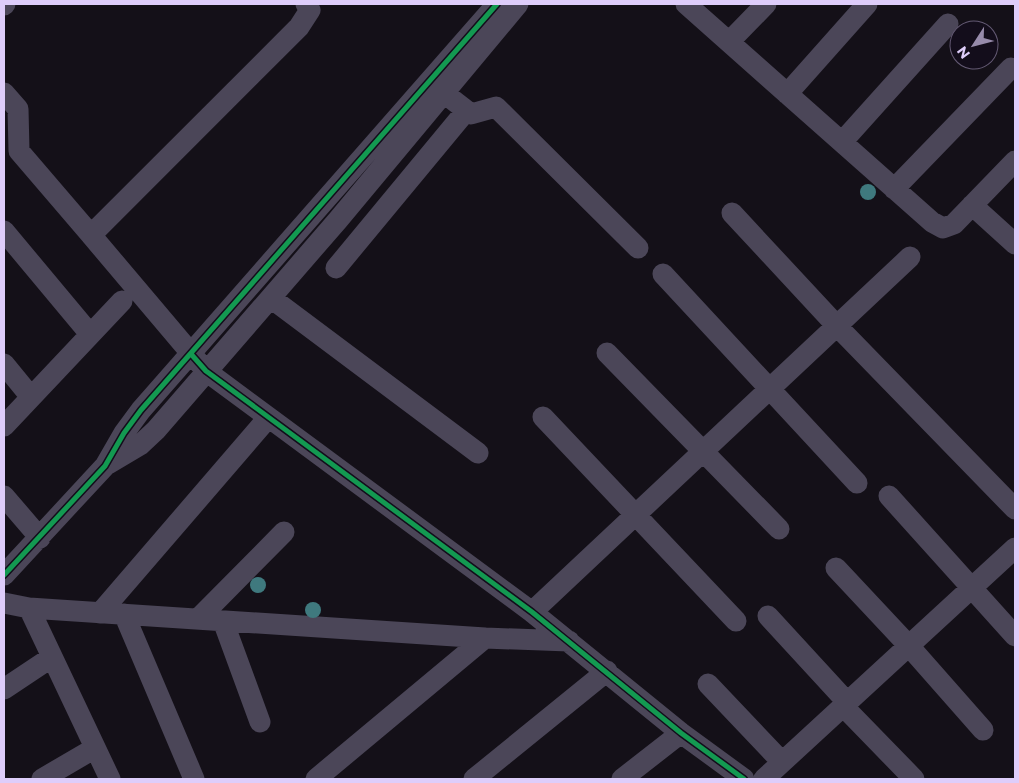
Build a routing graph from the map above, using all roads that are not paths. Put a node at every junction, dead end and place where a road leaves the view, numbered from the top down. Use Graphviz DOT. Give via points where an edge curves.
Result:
graph roads {
  1 [pos="306,4"];
  2 [pos="497,4"];
  3 [pos="518,4"];
  4 [pos="686,4"];
  5 [pos="766,4"];
  6 [pos="867,4"];
  7 [pos="948,24"];
  8 [pos="730,42"];
  9 [pos="1011,68"];
  10 [pos="4,93"];
  11 [pos="444,93"];
  12 [pos="787,94"];
  13 [pos="466,111"];
  14 [pos="842,142"];
  15 [pos="1015,161"];
  16 [pos="894,189"];
  17 [pos="972,205"];
  18 [pos="732,213"];
  19 [pos="4,231"];
  20 [pos="91,235"];
  21 [pos="1015,244"];
  22 [pos="638,248"];
  23 [pos="910,256"];
  24 [pos="336,268"];
  25 [pos="663,274"];
  26 [pos="271,298"];
  27 [pos="122,301"];
  28 [pos="836,325"];
  29 [pos="90,334"];
  30 [pos="607,353"];
  31 [pos="191,354"];
  32 [pos="4,364"];
  33 [pos="206,371"];
  34 [pos="768,388"];
  35 [pos="31,397"];
  36 [pos="543,417"];
  37 [pos="268,418"];
  38 [pos="4,426"];
  39 [pos="702,452"];
  40 [pos="478,453"];
  41 [pos="105,466"];
  42 [pos="857,483"];
  43 [pos="4,496"];
  44 [pos="889,496"];
  45 [pos="1015,509"];
  46 [pos="635,515"];
  47 [pos="779,529"];
  48 [pos="284,532"];
  49 [pos="40,538"];
  50 [pos="1015,548"];
  51 [pos="836,568"];
  52 [pos="4,575"];
  53 [pos="972,588"];
  54 [pos="4,603"];
  55 [pos="29,608"];
  56 [pos="532,612"];
  57 [pos="100,613"];
  58 [pos="124,614"];
  59 [pos="768,616"];
  60 [pos="198,619"];
  61 [pos="223,621"];
  62 [pos="736,621"];
  63 [pos="1015,636"];
  64 [pos="485,638"];
  65 [pos="569,641"];
  66 [pos="909,646"];
  67 [pos="52,657"];
  68 [pos="607,671"];
  69 [pos="708,684"];
  70 [pos="4,689"];
  71 [pos="845,704"];
  72 [pos="260,722"];
  73 [pos="983,730"];
  74 [pos="681,733"];
  75 [pos="95,748"];
  76 [pos="782,762"];
  77 [pos="42,779"];
  78 [pos="110,779"];
  79 [pos="194,779"];
  80 [pos="316,779"];
  81 [pos="474,779"];
  82 [pos="622,779"];
  83 [pos="744,779"];
  84 [pos="764,779"];
  85 [pos="914,779"];
  1 -- 20 [label="street" via="310,10 300,27"];
  2 -- 31 [label="street"];
  3 -- 11 [label="street"];
  4 -- 8 [label="street"];
  5 -- 8 [label="street"];
  6 -- 12 [label="street"];
  7 -- 14 [label="street"];
  8 -- 12 [label="street"];
  9 -- 16 [label="street"];
  10 -- 20 [label="street" via="18,109 19,151"];
  11 -- 13 [label="street"];
  11 -- 26 [label="street"];
  12 -- 14 [label="street"];
  13 -- 22 [label="street" via="471,114 496,107"];
  13 -- 24 [label="street"];
  14 -- 16 [label="street"];
  15 -- 17 [label="street"];
  16 -- 17 [label="street" via="942,228 954,224"];
  17 -- 21 [label="street"];
  18 -- 28 [label="street"];
  19 -- 29 [label="street"];
  20 -- 31 [label="street"];
  23 -- 28 [label="street"];
  25 -- 34 [label="street"];
  26 -- 33 [label="street"];
  26 -- 40 [label="street"];
  27 -- 29 [label="street"];
  28 -- 34 [label="street"];
  28 -- 45 [label="street"];
  29 -- 35 [label="street"];
  30 -- 39 [label="street"];
  31 -- 33 [label="street"];
  31 -- 41 [label="street" via="130,425"];
  32 -- 35 [label="street"];
  33 -- 37 [label="street"];
  33 -- 41 [label="street" via="156,430 140,445"];
  34 -- 39 [label="street"];
  34 -- 42 [label="street"];
  35 -- 38 [label="street"];
  36 -- 46 [label="street"];
  37 -- 56 [label="street"];
  37 -- 57 [label="street"];
  39 -- 46 [label="street"];
  39 -- 47 [label="street"];
  41 -- 49 [label="street"];
  43 -- 49 [label="street"];
  44 -- 53 [label="street"];
  46 -- 56 [label="street"];
  46 -- 62 [label="street"];
  48 -- 60 [label="street"];
  49 -- 52 [label="street"];
  50 -- 53 [label="street"];
  51 -- 66 [label="street"];
  53 -- 63 [label="street"];
  53 -- 66 [label="street"];
  54 -- 55 [label="street"];
  55 -- 57 [label="street"];
  55 -- 67 [label="street"];
  56 -- 65 [label="street"];
  57 -- 58 [label="street"];
  58 -- 60 [label="street"];
  58 -- 79 [label="street"];
  59 -- 71 [label="street"];
  60 -- 61 [label="street"];
  61 -- 64 [label="street"];
  61 -- 72 [label="street"];
  64 -- 65 [label="street"];
  64 -- 80 [label="street"];
  65 -- 68 [label="street"];
  66 -- 71 [label="street"];
  66 -- 73 [label="street"];
  67 -- 70 [label="street"];
  67 -- 75 [label="street"];
  68 -- 74 [label="street"];
  68 -- 81 [label="street"];
  69 -- 76 [label="street"];
  71 -- 76 [label="street"];
  71 -- 85 [label="street"];
  74 -- 82 [label="street"];
  74 -- 83 [label="street"];
  75 -- 77 [label="street"];
  75 -- 78 [label="street"];
  76 -- 84 [label="street"];
}
